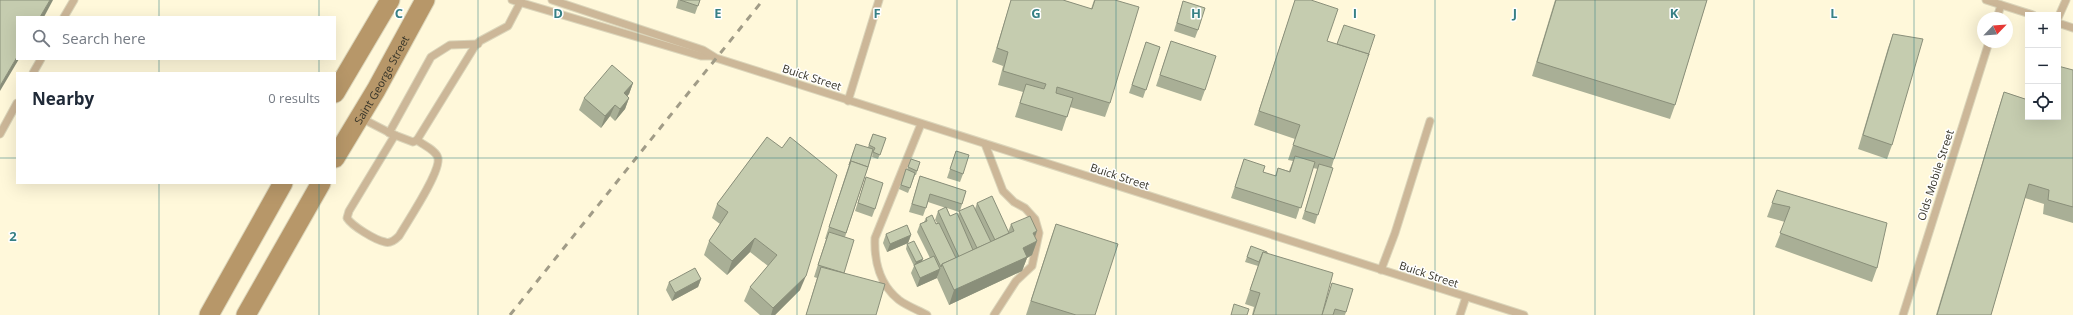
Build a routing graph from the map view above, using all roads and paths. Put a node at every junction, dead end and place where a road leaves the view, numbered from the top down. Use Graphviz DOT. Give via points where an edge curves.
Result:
graph roads {
  1 [pos="74,0"];
  2 [pos="390,0"];
  3 [pos="425,0"];
  4 [pos="512,0"];
  5 [pos="552,0"];
  6 [pos="879,0"];
  7 [pos="1986,0"];
  8 [pos="2066,0"];
  9 [pos="520,3"];
  10 [pos="2001,5"];
  11 [pos="1999,12"];
  12 [pos="2025,12"];
  13 [pos="2061,12"];
  14 [pos="65,16"];
  15 [pos="2061,24"];
  16 [pos="2073,28"];
  17 [pos="478,44"];
  18 [pos="1987,48"];
  19 [pos="710,56"];
  20 [pos="40,60"];
  21 [pos="34,72"];
  22 [pos="336,91"];
  23 [pos="848,101"];
  24 [pos="16,105"];
  25 [pos="360,117"];
  26 [pos="1430,121"];
  27 [pos="920,124"];
  28 [pos="0,134"];
  29 [pos="392,134"];
  30 [pos="417,140"];
  31 [pos="985,144"];
  32 [pos="336,156"];
  33 [pos="282,184"];
  34 [pos="320,184"];
  35 [pos="1381,270"];
  36 [pos="1466,297"];
  37 [pos="209,315"];
  38 [pos="246,315"];
  39 [pos="927,315"];
  40 [pos="994,315"];
  41 [pos="1460,315"];
  42 [pos="1524,315"];
  43 [pos="1903,315"];
  1 -- 14 [label="lane"];
  2 -- 22 [label="main road"];
  3 -- 25 [label="main road, Saint George Street"];
  4 -- 9 [label="lane, Buick Street"];
  5 -- 19 [label="lane, Buick Street" via="703,50"];
  6 -- 23 [label="lane"];
  7 -- 10 [label="lane"];
  8 -- 13 [label="lane"];
  9 -- 17 [label="lane" via="508,26"];
  9 -- 19 [label="lane, Buick Street" via="701,56"];
  10 -- 11 [label="lane"];
  10 -- 12 [label="lane"];
  15 -- 16 [label="lane"];
  17 -- 29 [label="lane" via="450,45 431,58"];
  17 -- 30 [label="lane"];
  18 -- 43 [label="lane, Olds Mobile Street"];
  19 -- 23 [label="lane, Buick Street"];
  20 -- 21 [label="lane"];
  23 -- 27 [label="lane, Buick Street"];
  24 -- 28 [label="lane"];
  25 -- 29 [label="lane"];
  25 -- 32 [label="main road, Saint George Street"];
  26 -- 35 [label="lane" via="1396,233"];
  27 -- 31 [label="lane, Buick Street"];
  27 -- 39 [label="lane" via="875,238 874,253 885,284 899,300"];
  29 -- 30 [label="lane" via="413,142"];
  29 -- 30 [label="lane" via="347,218 351,224 385,243 399,236 435,176 438,160 436,154"];
  31 -- 35 [label="lane, Buick Street"];
  31 -- 40 [label="lane" via="1003,191 1035,219 1039,232 1032,266 1016,282"];
  33 -- 37 [label="main road"];
  34 -- 38 [label="main road"];
  35 -- 36 [label="lane, Buick Street"];
  36 -- 41 [label="lane"];
  36 -- 42 [label="lane, Buick Street"];
}
